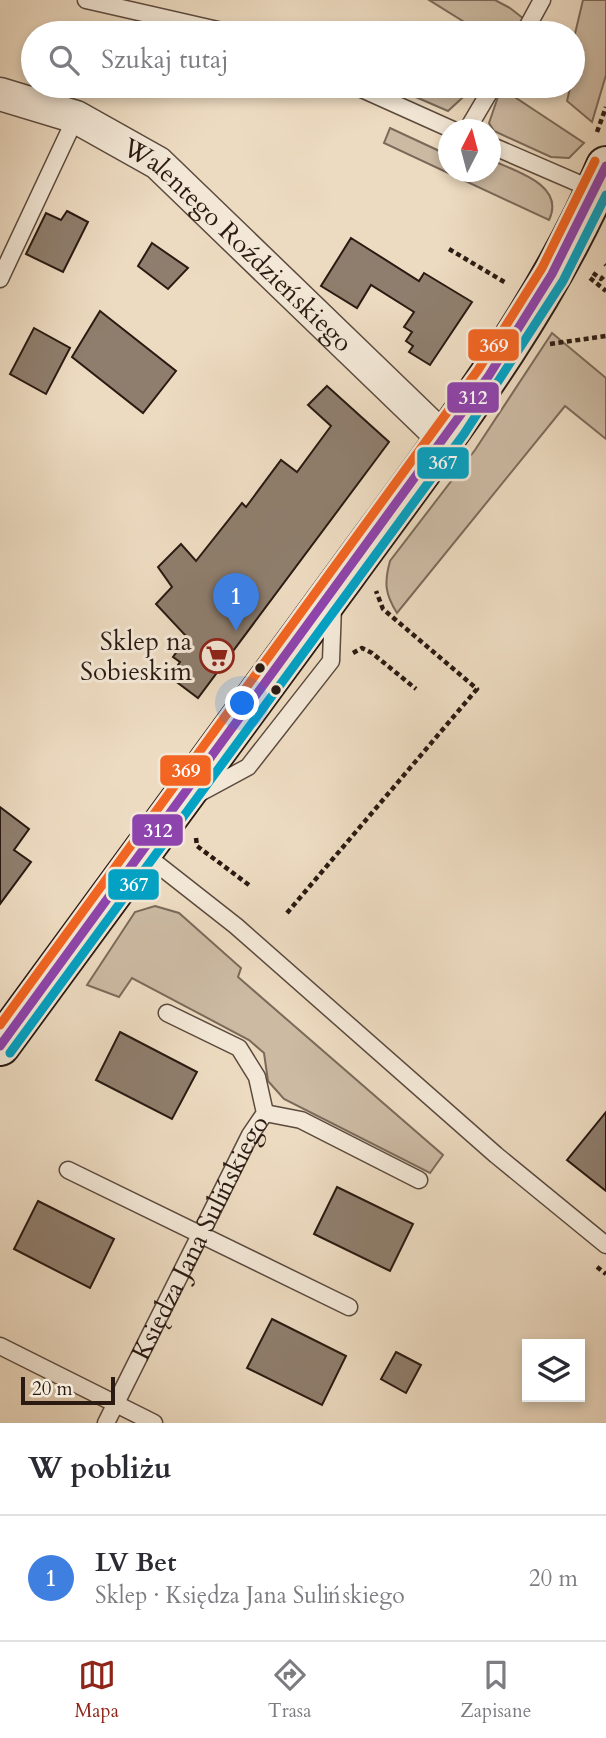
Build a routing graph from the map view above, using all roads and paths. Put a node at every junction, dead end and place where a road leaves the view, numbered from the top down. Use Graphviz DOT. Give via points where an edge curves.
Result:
graph roads {
  1 [pos="86,0"];
  2 [pos="542,0"];
  3 [pos="178,21"];
  4 [pos="531,21"];
  5 [pos="0,94"];
  6 [pos="382,98"];
  7 [pos="486,98"];
  8 [pos="76,117"];
  9 [pos="474,119"];
  10 [pos="438,123"];
  11 [pos="501,148"];
  12 [pos="601,178"];
  13 [pos="449,250"];
  14 [pos="0,279"];
  15 [pos="515,289"];
  16 [pos="606,336"];
  17 [pos="541,345"];
  18 [pos="446,441"];
  19 [pos="377,583"];
  20 [pos="143,853"];
  21 [pos="287,913"];
  22 [pos="167,1013"];
  23 [pos="0,1046"];
  24 [pos="265,1113"];
  25 [pos="68,1170"];
  26 [pos="419,1180"];
  27 [pos="202,1235"];
  28 [pos="606,1245"];
  29 [pos="349,1307"];
  30 [pos="0,1346"];
  31 [pos="115,1404"];
  32 [pos="106,1423"];
  33 [pos="155,1423"];
  1 -- 3 [label="lane"];
  2 -- 4 [label="lane"];
  5 -- 8 [label="street, Walentego Roździeńskiego"];
  6 -- 10 [label="lane"];
  7 -- 9 [label="lane"];
  8 -- 14 [label="lane"];
  8 -- 18 [label="street, Walentego Roździeńskiego" via="158,163"];
  11 -- 12 [label="lane"];
  12 -- 18 [label="street" via="552,274"];
  13 -- 15 [label="path"];
  16 -- 17 [label="path"];
  18 -- 20 [label="street"];
  19 -- 21 [label="path" via="383,609 477,689"];
  20 -- 23 [label="street"];
  20 -- 28 [label="lane" via="236,926 496,1155"];
  22 -- 24 [label="lane, Księdza Jana Sulińskiego" via="239,1048 257,1077"];
  24 -- 26 [label="lane" via="301,1120"];
  24 -- 27 [label="lane, Księdza Jana Sulińskiego"];
  25 -- 27 [label="lane"];
  27 -- 29 [label="lane"];
  27 -- 31 [label="lane, Księdza Jana Sulińskiego"];
  30 -- 31 [label="lane"];
  31 -- 32 [label="lane, Księdza Jana Sulińskiego"];
  31 -- 33 [label="lane"];
}
